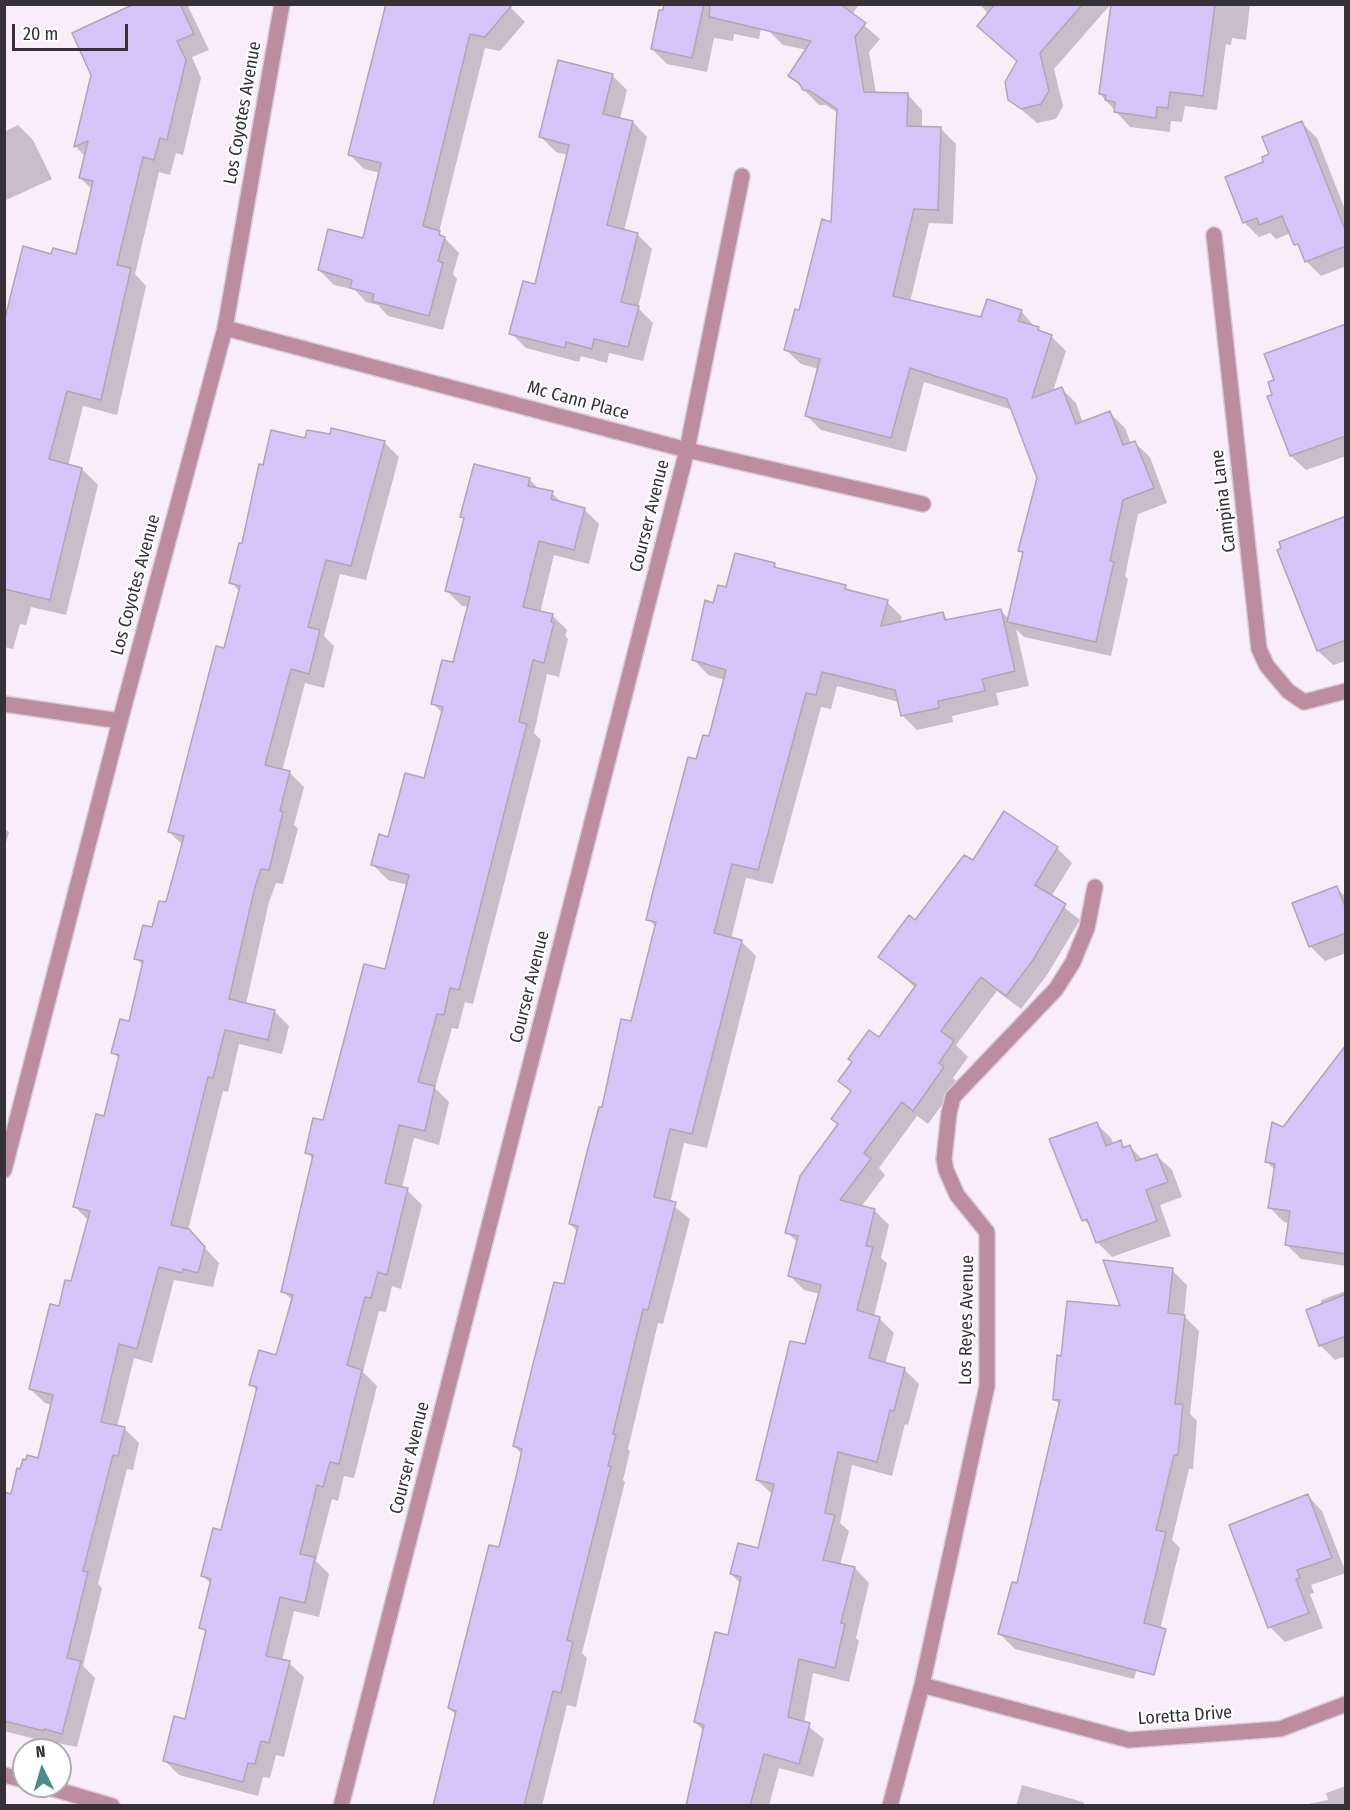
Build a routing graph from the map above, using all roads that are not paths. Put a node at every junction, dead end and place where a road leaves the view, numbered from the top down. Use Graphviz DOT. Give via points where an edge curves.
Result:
graph roads {
  1 [pos="282,4"];
  2 [pos="742,176"];
  3 [pos="1214,235"];
  4 [pos="225,328"];
  5 [pos="687,450"];
  6 [pos="922,504"];
  7 [pos="1346,691"];
  8 [pos="4,704"];
  9 [pos="120,721"];
  10 [pos="1095,887"];
  11 [pos="4,1170"];
  12 [pos="922,1685"];
  13 [pos="1346,1704"];
  14 [pos="72,1794"];
  15 [pos="112,1806"];
  16 [pos="341,1806"];
  17 [pos="890,1806"];
  1 -- 4 [label="street, Los Coyotes Avenue"];
  2 -- 5 [label="street, Courser Avenue"];
  3 -- 7 [label="street, Campina Lane" via="1259,649 1288,692 1304,702"];
  4 -- 5 [label="street, Mc Cann Place"];
  4 -- 9 [label="street, Los Coyotes Avenue"];
  5 -- 6 [label="street, Mc Cann Place"];
  5 -- 16 [label="street, Courser Avenue"];
  8 -- 9 [label="street"];
  9 -- 11 [label="street, Los Coyotes Avenue"];
  10 -- 12 [label="street, Los Reyes Avenue" via="1088,928 1056,989 953,1097 949,1113 946,1170 957,1195 987,1232 987,1386"];
  12 -- 13 [label="street, Loretta Drive" via="1129,1740 1280,1729"];
  12 -- 17 [label="street, Los Reyes Avenue"];
  14 -- 15 [label="street"];
}
